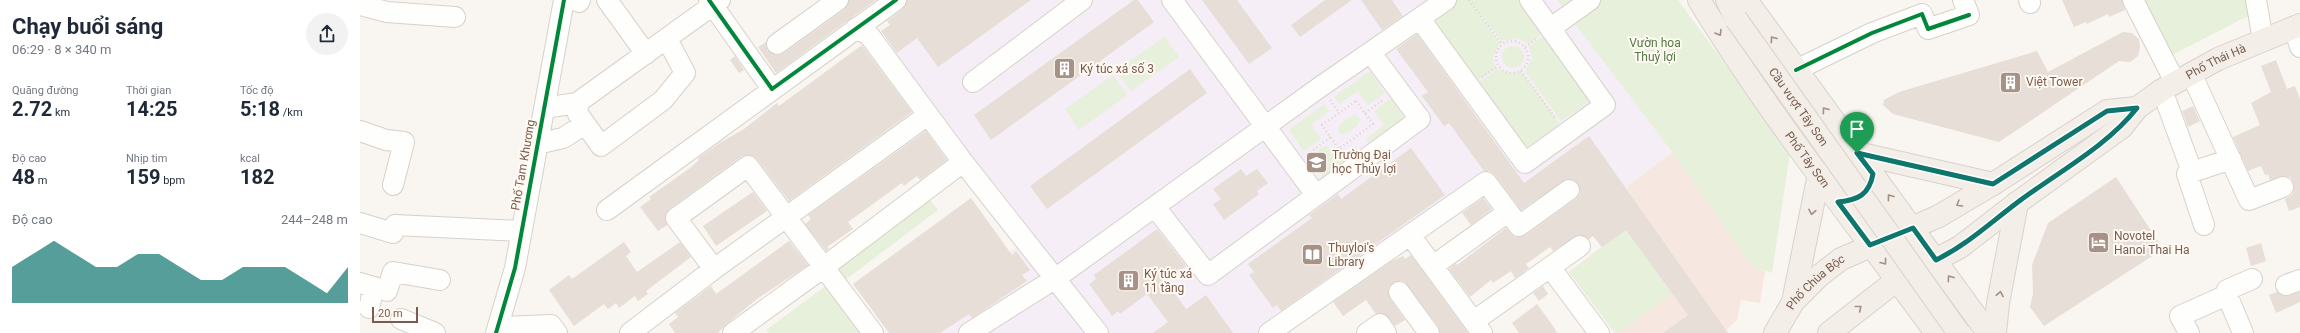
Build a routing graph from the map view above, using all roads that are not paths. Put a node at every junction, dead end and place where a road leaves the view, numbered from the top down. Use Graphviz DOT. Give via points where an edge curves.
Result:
graph roads {
  1 [pos="607,0"];
  2 [pos="838,0"];
  3 [pos="1082,0"];
  4 [pos="1172,0"];
  5 [pos="1446,0"];
  6 [pos="1530,0"];
  7 [pos="1590,0"];
  8 [pos="1699,0"];
  9 [pos="1708,0"];
  10 [pos="1746,0"];
  11 [pos="2133,0"];
  12 [pos="2256,0"];
  13 [pos="574,1"];
  14 [pos="714,2"];
  15 [pos="889,2"];
  16 [pos="360,4"];
  17 [pos="1919,4"];
  18 [pos="1966,7"];
  19 [pos="1731,10"];
  20 [pos="455,17"];
  21 [pos="1420,19"];
  22 [pos="864,28"];
  23 [pos="1551,28"];
  24 [pos="2298,33"];
  25 [pos="667,39"];
  26 [pos="2263,40"];
  27 [pos="777,44"];
  28 [pos="1371,53"];
  29 [pos="646,54"];
  30 [pos="1796,70"];
  31 [pos="973,82"];
  32 [pos="2176,82"];
  33 [pos="772,89"];
  34 [pos="577,103"];
  35 [pos="544,108"];
  36 [pos="2137,108"];
  37 [pos="928,115"];
  38 [pos="585,124"];
  39 [pos="1264,128"];
  40 [pos="360,131"];
  41 [pos="537,144"];
  42 [pos="1857,153"];
  43 [pos="2231,159"];
  44 [pos="963,162"];
  45 [pos="2192,172"];
  46 [pos="1819,174"];
  47 [pos="1873,174"];
  48 [pos="1993,184"];
  49 [pos="392,185"];
  50 [pos="2284,187"];
  51 [pos="1569,190"];
  52 [pos="1316,195"];
  53 [pos="1838,202"];
  54 [pos="2017,202"];
  55 [pos="1155,207"];
  56 [pos="607,210"];
  57 [pos="1508,212"];
  58 [pos="787,218"];
  59 [pos="360,223"];
  60 [pos="2204,225"];
  61 [pos="1913,228"];
  62 [pos="521,231"];
  63 [pos="1410,235"];
  64 [pos="1870,245"];
  65 [pos="1580,246"];
  66 [pos="1936,260"];
  67 [pos="1433,266"];
  68 [pos="824,267"];
  69 [pos="1550,267"];
  70 [pos="714,270"];
  71 [pos="1056,278"];
  72 [pos="2252,279"];
  73 [pos="440,280"];
  74 [pos="1897,280"];
  75 [pos="367,285"];
  76 [pos="1399,292"];
  77 [pos="2227,295"];
  78 [pos="1793,302"];
  79 [pos="369,308"];
  80 [pos="1976,314"];
  81 [pos="401,319"];
  82 [pos="2179,320"];
  83 [pos="1478,327"];
  84 [pos="498,330"];
  85 [pos="1936,332"];
  86 [pos="435,333"];
  87 [pos="557,333"];
  88 [pos="630,333"];
  89 [pos="732,333"];
  90 [pos="873,333"];
  91 [pos="969,333"];
  92 [pos="1098,333"];
  93 [pos="1269,333"];
  94 [pos="1367,333"];
  95 [pos="1386,333"];
  96 [pos="1429,333"];
  97 [pos="1599,333"];
  98 [pos="1775,333"];
  99 [pos="1829,333"];
  100 [pos="1959,333"];
  101 [pos="1988,333"];
  102 [pos="1995,333"];
  103 [pos="2243,333"];
  1 -- 29 [label="street"];
  2 -- 27 [label="street"];
  3 -- 31 [label="street"];
  4 -- 39 [label="street"];
  5 -- 21 [label="street"];
  6 -- 23 [label="street"];
  7 -- 23 [label="street"];
  8 -- 46 [label="main road, Phố Tây Sơn, one-way" via="1728,48"];
  9 -- 19 [label="main road"];
  30 -- 10 [label="main road, one-way"];
  11 -- 32 [label="street"];
  12 -- 26 [label="street"];
  13 -- 35 [label="street, Phố Tam Khương"];
  14 -- 25 [label="street"];
  14 -- 33 [label="street"];
  15 -- 22 [label="street"];
  16 -- 20 [label="street" via="387,12"];
  17 -- 18 [label="street" via="1928,29"];
  17 -- 30 [label="street" via="1872,33"];
  19 -- 100 [label="main road, Cầu vượt Tây Sơn, bridge"];
  21 -- 23 [label="street" via="1525,162 1605,105"];
  21 -- 28 [label="street"];
  22 -- 33 [label="street"];
  22 -- 37 [label="street"];
  24 -- 26 [label="main road, Phố Thái Hà"];
  25 -- 29 [label="street"];
  25 -- 38 [label="street" via="685,73 663,100 601,146"];
  26 -- 32 [label="main road, Phố Thái Hà" via="2218,59"];
  28 -- 39 [label="street"];
  28 -- 52 [label="street" via="1420,119"];
  29 -- 34 [label="street"];
  42 -- 30 [label="main road, one-way"];
  32 -- 36 [label="main road, Phố Thái Hà"];
  32 -- 43 [label="street"];
  32 -- 45 [label="street"];
  33 -- 56 [label="street"];
  34 -- 35 [label="street"];
  34 -- 38 [label="street" via="578,114"];
  35 -- 41 [label="street, Phố Tam Khương"];
  36 -- 48 [label="main road" via="2107,111"];
  36 -- 54 [label="main road, Phố Thái Hà" via="2122,127"];
  37 -- 44 [label="street"];
  37 -- 58 [label="street"];
  38 -- 41 [label="street" via="563,138"];
  39 -- 52 [label="street"];
  39 -- 55 [label="street"];
  40 -- 49 [label="street" via="386,140 404,142"];
  41 -- 62 [label="street, Phố Tam Khương"];
  42 -- 47 [label="main road"];
  42 -- 48 [label="main road"];
  43 -- 45 [label="street"];
  43 -- 50 [label="street" via="2249,200"];
  44 -- 68 [label="street"];
  44 -- 71 [label="street"];
  45 -- 60 [label="street" via="2188,174"];
  46 -- 53 [label="main road, Phố Tây Sơn"];
  46 -- 78 [label="main road, one-way"];
  47 -- 53 [label="main road" via="1871,185 1858,199"];
  61 -- 47 [label="main road, one-way"];
  48 -- 61 [label="main road, one-way" via="1939,216"];
  51 -- 57 [label="street" via="1519,226"];
  52 -- 55 [label="street" via="1208,275"];
  53 -- 64 [label="main road, Phố Tây Sơn"];
  54 -- 66 [label="main road, Phố Thái Hà" via="1960,247"];
  102 -- 54 [label="main road, one-way" via="1998,303"];
  55 -- 71 [label="street"];
  57 -- 63 [label="street" via="1486,182"];
  57 -- 67 [label="street"];
  58 -- 68 [label="street"];
  58 -- 70 [label="street"];
  58 -- 70 [label="street" via="748,166 676,218"];
  59 -- 62 [label="street" via="393,233 395,225"];
  61 -- 64 [label="main road, Phố Chùa Bộc"];
  61 -- 66 [label="main road"];
  62 -- 84 [label="street, Phố Tam Khương" via="515,268"];
  63 -- 67 [label="street"];
  63 -- 93 [label="street"];
  64 -- 74 [label="main road, Phố Tây Sơn, one-way"];
  64 -- 78 [label="main road, Phố Chùa Bộc" via="1841,259 1819,276"];
  65 -- 69 [label="street"];
  66 -- 74 [label="main road, Phố Thái Hà"];
  80 -- 66 [label="main road, one-way"];
  67 -- 83 [label="street"];
  68 -- 89 [label="street"];
  68 -- 90 [label="street"];
  69 -- 83 [label="street"];
  69 -- 97 [label="street"];
  70 -- 88 [label="street"];
  71 -- 91 [label="street"];
  71 -- 92 [label="street"];
  72 -- 77 [label="street" via="2228,290"];
  73 -- 75 [label="street" via="393,272 387,290"];
  74 -- 85 [label="main road, Phố Tây Sơn"];
  99 -- 74 [label="main road, one-way"];
  75 -- 79 [label="street"];
  76 -- 96 [label="street"];
  77 -- 82 [label="street"];
  77 -- 103 [label="street"];
  78 -- 98 [label="main road, Phố Chùa Bộc"];
  80 -- 85 [label="main road" via="1956,307 1947,310 1936,324"];
  80 -- 101 [label="main road"];
  81 -- 86 [label="street"];
  84 -- 87 [label="street" via="551,325"];
  94 -- 95 [label="street" via="1380,324"];
}
